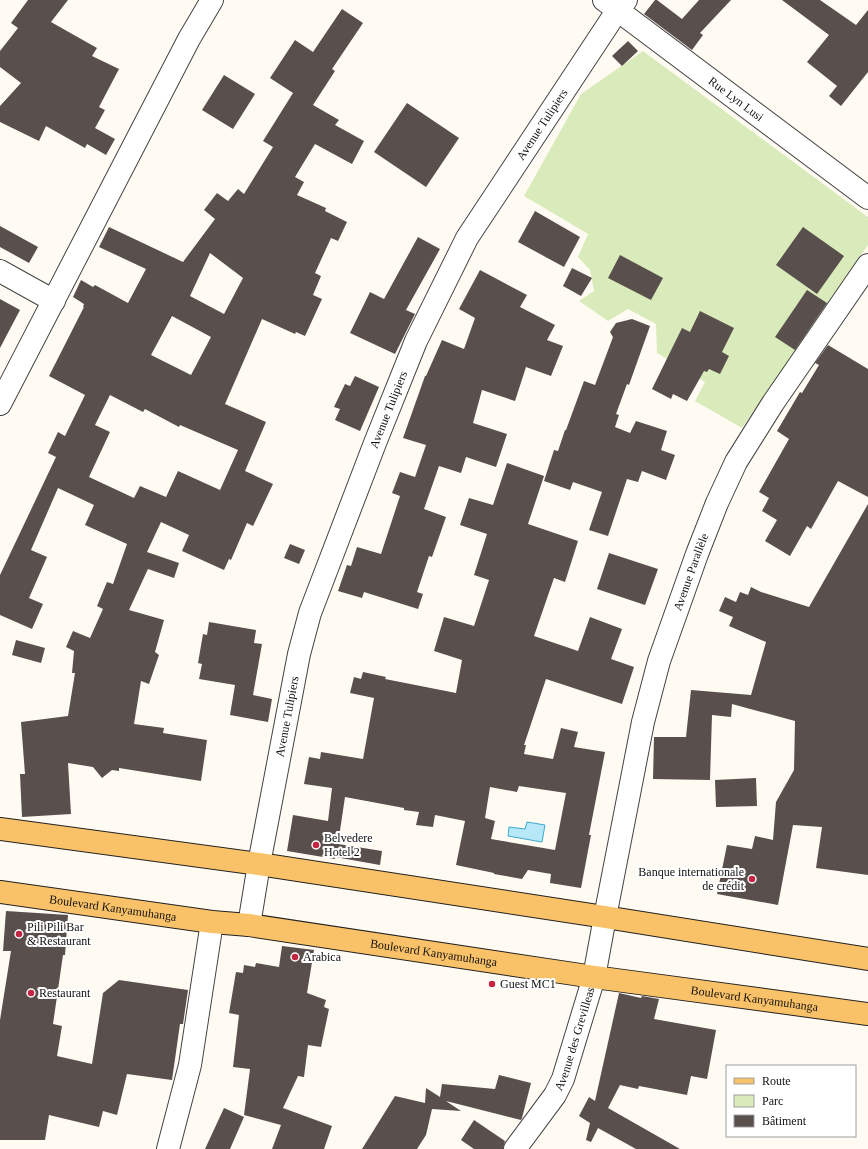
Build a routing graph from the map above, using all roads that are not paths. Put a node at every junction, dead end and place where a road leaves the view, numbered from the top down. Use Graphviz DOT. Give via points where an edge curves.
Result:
graph roads {
  1 [pos="212,0"];
  2 [pos="615,4"];
  3 [pos="868,198"];
  4 [pos="868,265"];
  5 [pos="0,271"];
  6 [pos="54,300"];
  7 [pos="0,404"];
  8 [pos="0,829"];
  9 [pos="259,864"];
  10 [pos="0,892"];
  11 [pos="604,916"];
  12 [pos="212,922"];
  13 [pos="249,926"];
  14 [pos="868,959"];
  15 [pos="594,977"];
  16 [pos="868,1014"];
  17 [pos="168,1149"];
  18 [pos="516,1149"];
  1 -- 6 [label="street" via="189,39"];
  2 -- 3 [label="street, Rue Lyn Lusi"];
  2 -- 9 [label="street, Avenue Tulipiers" via="467,238 416,341 310,613 299,654"];
  4 -- 11 [label="street, Avenue Parallèle" via="773,403 736,462 717,503 659,661 643,722"];
  5 -- 6 [label="street"];
  6 -- 7 [label="street"];
  8 -- 9 [label="main road"];
  9 -- 11 [label="main road"];
  9 -- 13 [label="street, Avenue Tulipiers"];
  10 -- 12 [label="main road, Boulevard Kanyamuhanga"];
  11 -- 14 [label="main road"];
  11 -- 15 [label="street, Avenue des Grevilleas"];
  12 -- 13 [label="main road, Boulevard Kanyamuhanga"];
  12 -- 17 [label="street" via="190,1065"];
  13 -- 15 [label="main road, Boulevard Kanyamuhanga"];
  15 -- 16 [label="main road, Boulevard Kanyamuhanga"];
  15 -- 18 [label="street, Avenue des Grevilleas" via="556,1095"];
}
